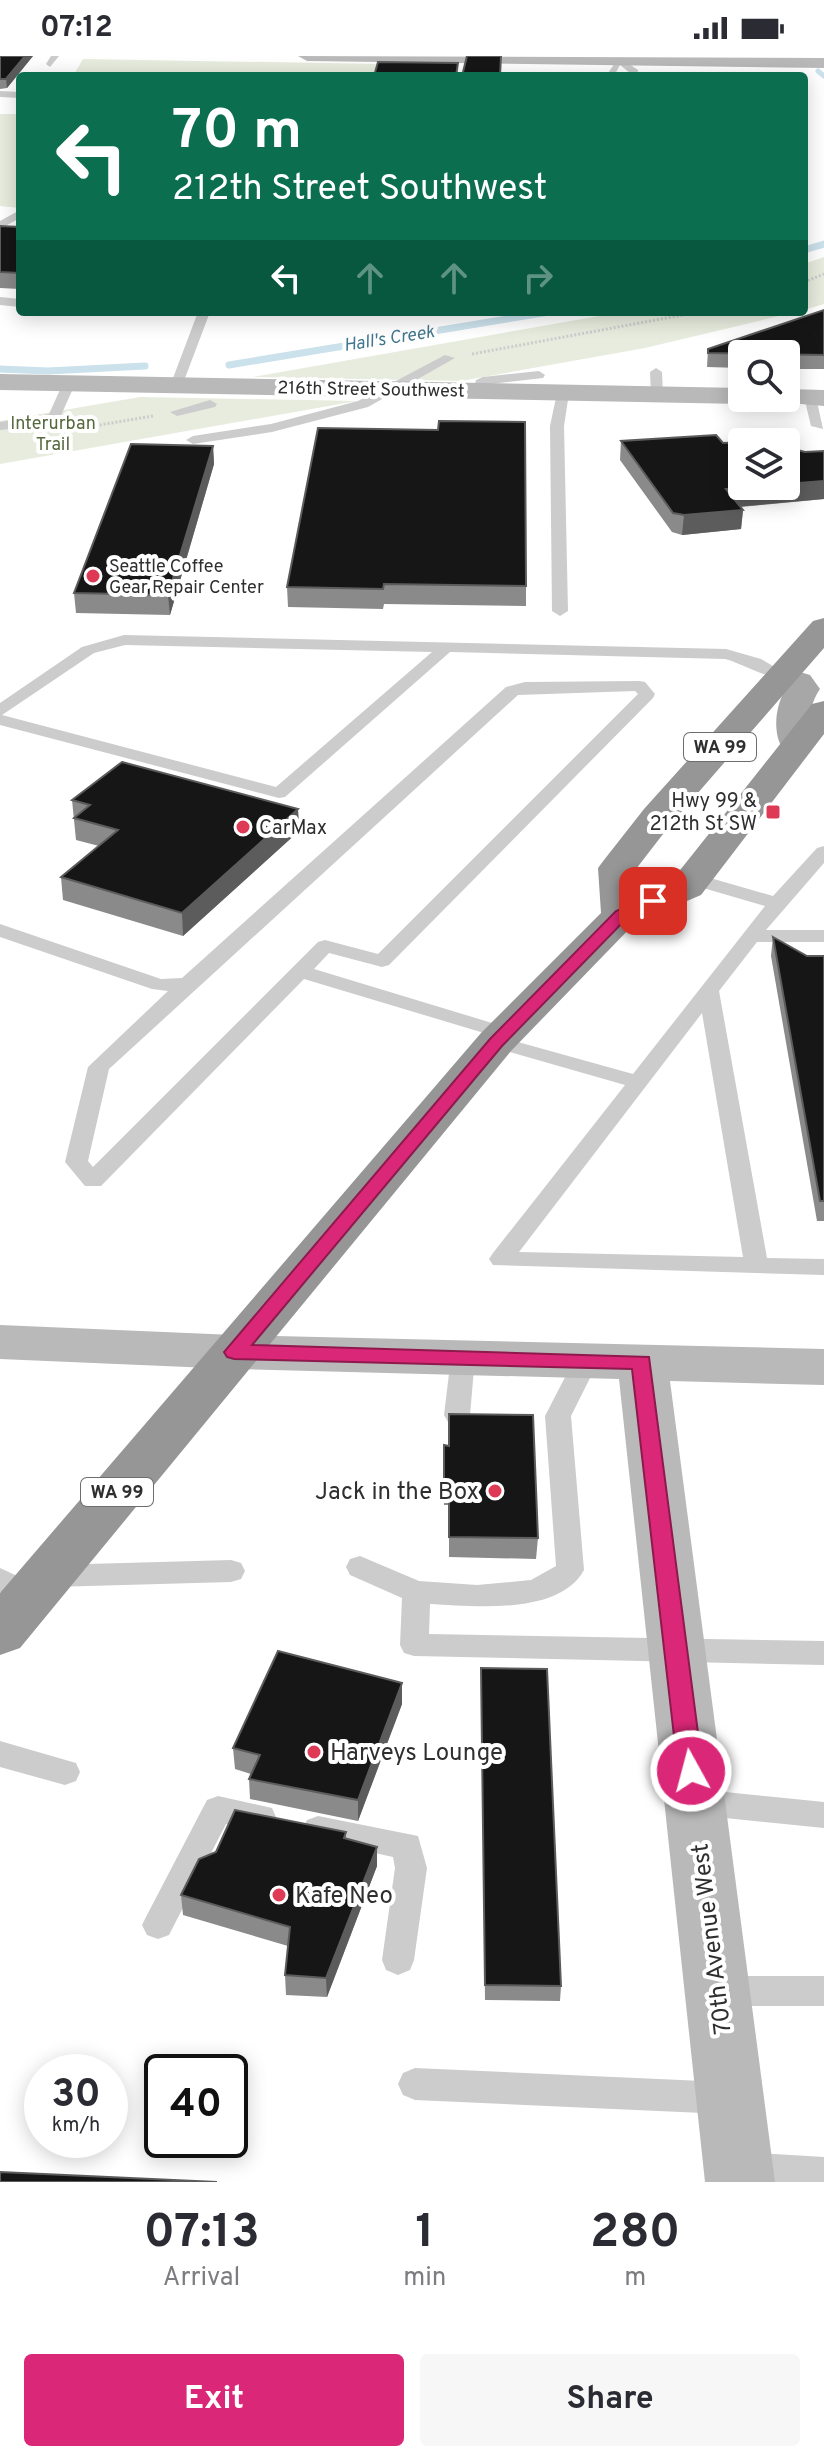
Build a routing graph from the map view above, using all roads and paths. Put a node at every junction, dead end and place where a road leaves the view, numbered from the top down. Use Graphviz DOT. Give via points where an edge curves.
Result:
graph roads {
  1 [pos="307,56"];
  2 [pos="824,63"];
  3 [pos="614,68"];
  4 [pos="635,72"];
  5 [pos="202,316"];
  6 [pos="677,316"];
  7 [pos="449,358"];
  8 [pos="539,375"];
  9 [pos="0,382"];
  10 [pos="69,384"];
  11 [pos="176,386"];
  12 [pos="388,390"];
  13 [pos="479,392"];
  14 [pos="563,393"];
  15 [pos="728,394"];
  16 [pos="807,397"];
  17 [pos="210,404"];
  18 [pos="177,412"];
  19 [pos="0,426"];
  20 [pos="818,426"];
  21 [pos="74,430"];
  22 [pos="193,440"];
  23 [pos="560,611"];
  24 [pos="824,628"];
  25 [pos="447,647"];
  26 [pos="783,677"];
  27 [pos="0,711"];
  28 [pos="823,713"];
  29 [pos="0,720"];
  30 [pos="796,744"];
  31 [pos="824,852"];
  32 [pos="693,879"];
  33 [pos="777,903"];
  34 [pos="621,915"];
  35 [pos="0,930"];
  36 [pos="752,936"];
  37 [pos="824,936"];
  38 [pos="300,971"];
  39 [pos="187,984"];
  40 [pos="709,991"];
  41 [pos="500,1038"];
  42 [pos="638,1082"];
  43 [pos="756,1265"];
  44 [pos="824,1267"];
  45 [pos="0,1342"];
  46 [pos="234,1352"];
  47 [pos="463,1357"];
  48 [pos="614,1361"];
  49 [pos="824,1367"];
  50 [pos="457,1415"];
  51 [pos="360,1567"];
  52 [pos="231,1571"];
  53 [pos="416,1592"];
  54 [pos="20,1596"];
  55 [pos="676,1648"];
  56 [pos="824,1653"];
  57 [pos="0,1754"];
  58 [pos="65,1772"];
  59 [pos="694,1802"];
  60 [pos="824,1815"];
  61 [pos="158,1925"];
  62 [pos="398,1960"];
  63 [pos="717,1991"];
  64 [pos="824,1991"];
  65 [pos="415,2084"];
  66 [pos="730,2099"];
  67 [pos="824,2174"];
  68 [pos="739,2175"];
  1 -- 3 [label="street"];
  2 -- 3 [label="street"];
  3 -- 4 [label="lane"];
  5 -- 11 [label="lane"];
  6 -- 7 [label="path"];
  7 -- 12 [label="lane"];
  8 -- 13 [label="lane" via="488,380"];
  9 -- 10 [label="street, 216th Street Southwest"];
  10 -- 11 [label="street, 216th Street Southwest"];
  10 -- 19 [label="lane" via="54,417"];
  11 -- 12 [label="street, 216th Street Southwest"];
  12 -- 13 [label="street, 216th Street Southwest"];
  12 -- 22 [label="lane" via="363,404 287,424"];
  13 -- 14 [label="street, 216th Street Southwest"];
  14 -- 15 [label="street, 216th Street Southwest" via="657,384"];
  14 -- 23 [label="lane" via="557,426"];
  16 -- 20 [label="lane"];
  17 -- 18 [label="lane"];
  18 -- 21 [label="path"];
  24 -- 26 [label="highway, WA 99"];
  25 -- 26 [label="lane" via="726,654"];
  25 -- 27 [label="lane" via="124,640 88,650"];
  25 -- 29 [label="lane" via="279,793"];
  26 -- 30 [label="main road" via="803,689 793,703"];
  26 -- 34 [label="highway, WA 99" via="617,868"];
  28 -- 30 [label="highway, WA 99"];
  30 -- 32 [label="highway, WA 99"];
  31 -- 33 [label="lane"];
  32 -- 33 [label="lane"];
  32 -- 34 [label="highway, WA 99" via="687,887"];
  33 -- 36 [label="lane"];
  34 -- 41 [label="highway, WA 99"];
  35 -- 39 [label="lane" via="159,985"];
  36 -- 37 [label="lane"];
  36 -- 40 [label="lane"];
  38 -- 39 [label="lane" via="93,1181 76,1162 99,1067"];
  38 -- 39 [label="lane" via="325,946 382,961 647,694 639,686 512,691"];
  38 -- 41 [label="lane"];
  40 -- 42 [label="lane"];
  40 -- 43 [label="lane"];
  41 -- 42 [label="lane"];
  41 -- 46 [label="highway, WA 99"];
  42 -- 43 [label="lane" via="501,1259"];
  43 -- 44 [label="lane"];
  45 -- 46 [label="street"];
  46 -- 47 [label="street"];
  46 -- 54 [label="highway, WA 99"];
  47 -- 48 [label="street"];
  47 -- 50 [label="lane"];
  48 -- 49 [label="street"];
  48 -- 53 [label="lane" via="558,1416 570,1570 555,1584 521,1596"];
  48 -- 55 [label="street, 70th Avenue West"];
  51 -- 53 [label="lane"];
  52 -- 54 [label="lane"];
  53 -- 55 [label="lane" via="414,1645"];
  55 -- 56 [label="lane"];
  55 -- 59 [label="street, 70th Avenue West"];
  57 -- 58 [label="lane"];
  59 -- 60 [label="lane"];
  59 -- 63 [label="street, 70th Avenue West"];
  61 -- 62 [label="lane" via="218,1809 407,1846 411,1868"];
  63 -- 64 [label="lane"];
  63 -- 66 [label="street, 70th Avenue West"];
  65 -- 66 [label="lane"];
  66 -- 68 [label="street, 70th Avenue West"];
  67 -- 68 [label="lane"];
}
